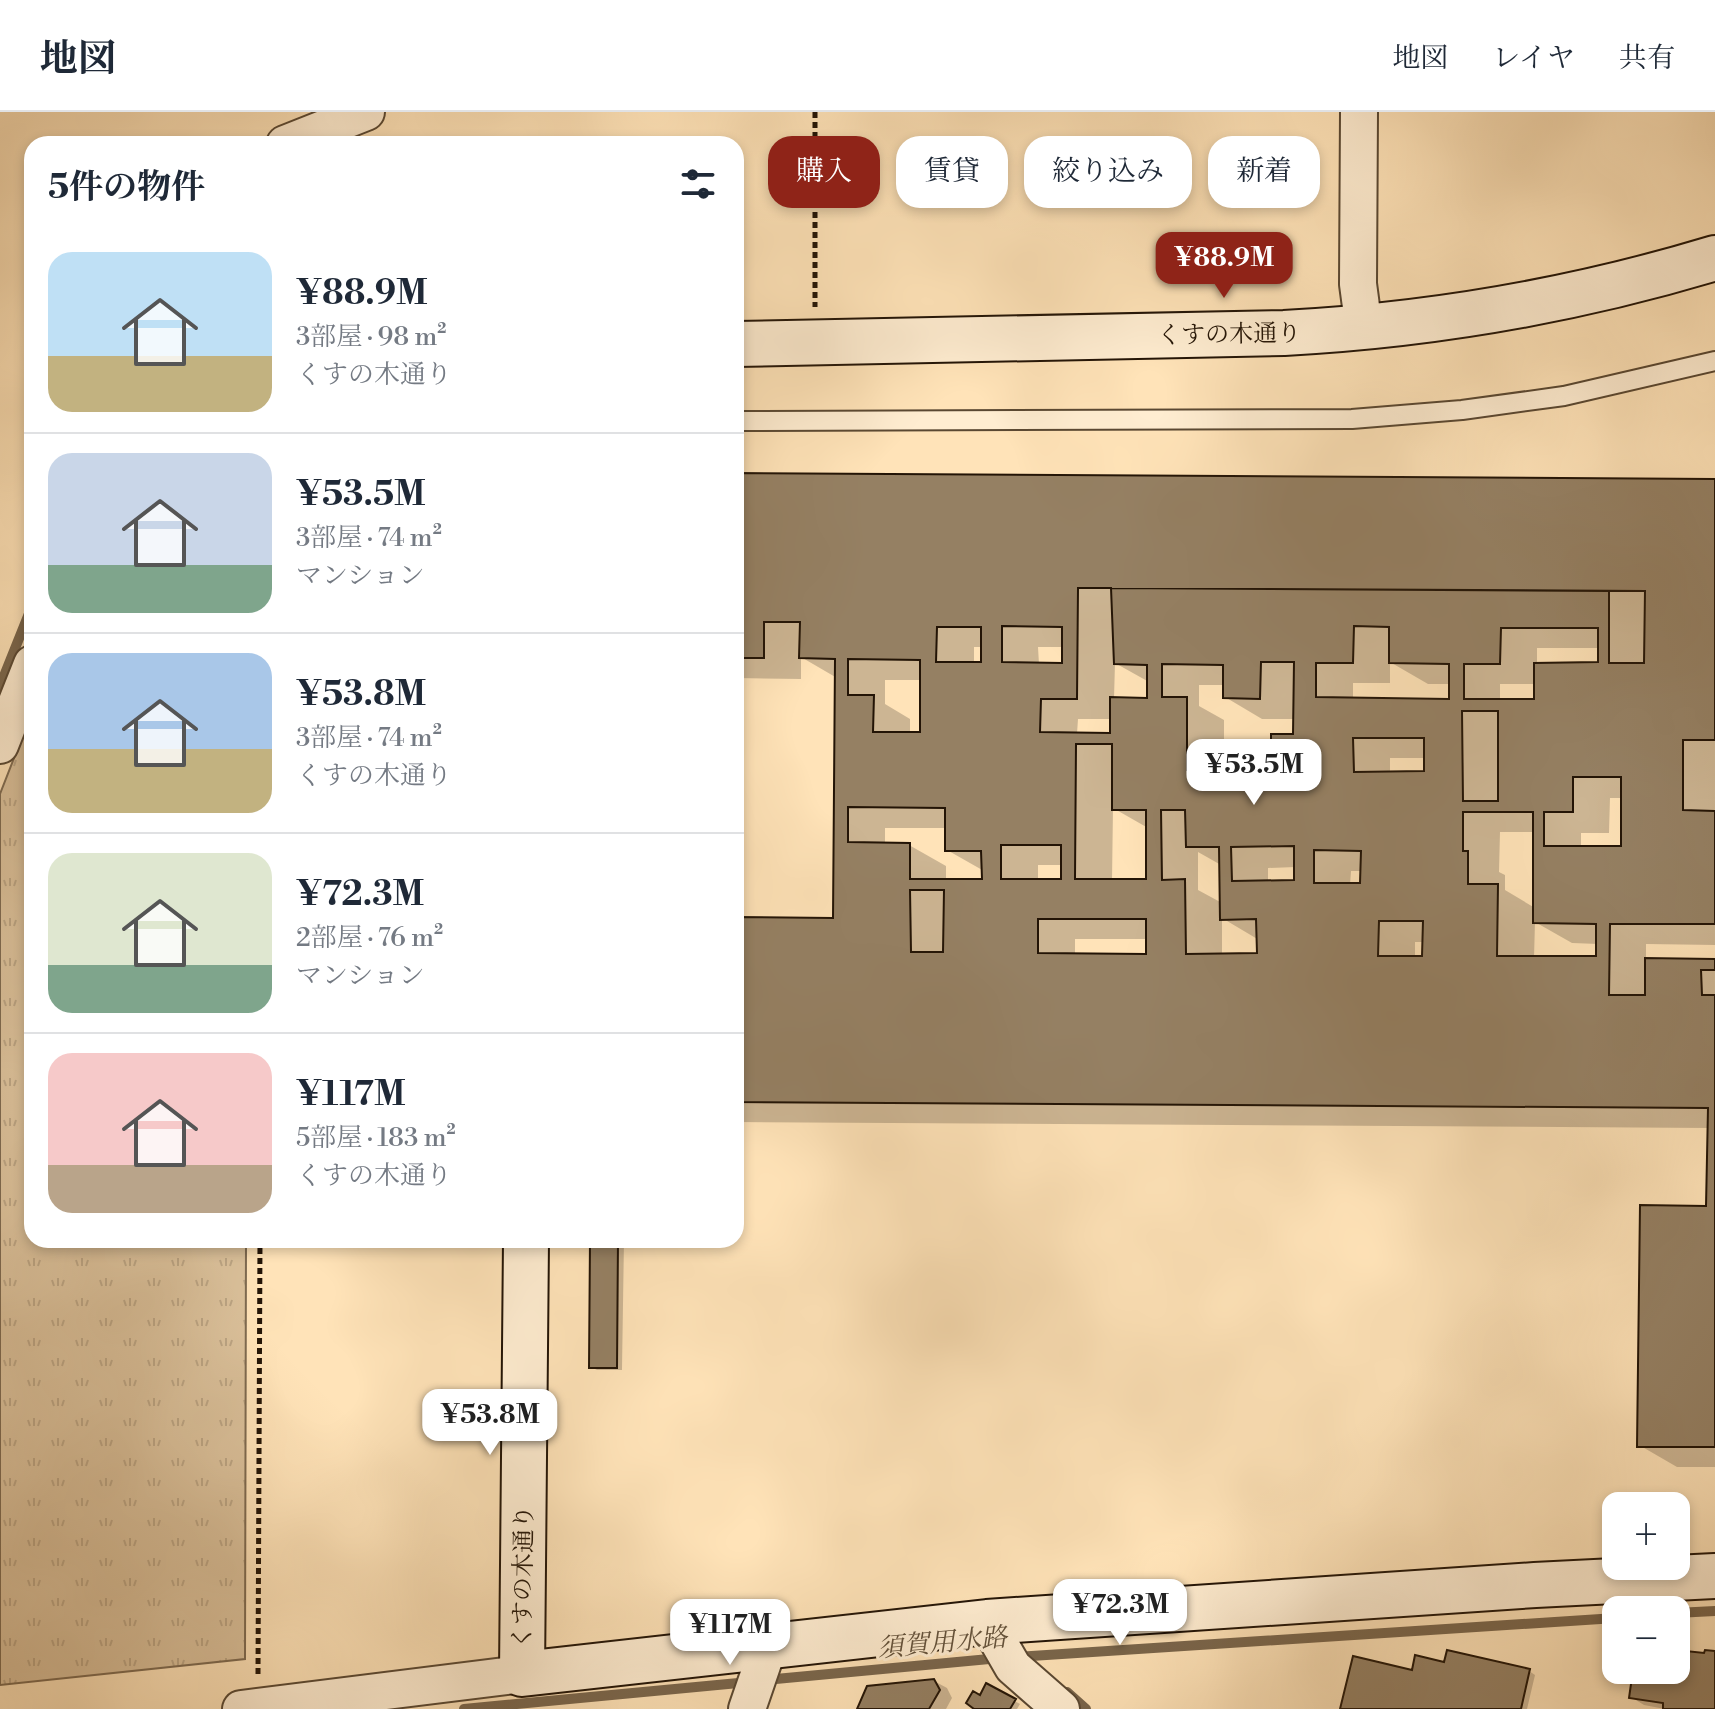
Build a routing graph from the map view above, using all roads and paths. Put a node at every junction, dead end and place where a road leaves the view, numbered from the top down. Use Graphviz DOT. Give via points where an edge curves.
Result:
graph roads {
  1 [pos="366,112"];
  2 [pos="815,112"];
  3 [pos="1359,112"];
  4 [pos="305,136"];
  5 [pos="1715,258"];
  6 [pos="1364,329"];
  7 [pos="815,340"];
  8 [pos="744,344"];
  9 [pos="1715,361"];
  10 [pos="744,421"];
  11 [pos="24,684"];
  12 [pos="0,745"];
  13 [pos="260,1248"];
  14 [pos="526,1248"];
  15 [pos="1715,1576"];
  16 [pos="987,1622"];
  17 [pos="769,1645"];
  18 [pos="522,1674"];
  19 [pos="249,1708"];
  20 [pos="747,1709"];
  21 [pos="1061,1709"];
  1 -- 4 [label="street"];
  2 -- 7 [label="path"];
  3 -- 6 [label="street" via="1358,284"];
  5 -- 6 [label="street, くすの木通り" via="1498,311"];
  6 -- 7 [label="street, くすの木通り"];
  7 -- 8 [label="street, くすの木通り"];
  9 -- 10 [label="lane" via="1564,396 1352,419"];
  11 -- 12 [label="street"];
  13 -- 19 [label="path"];
  14 -- 18 [label="street, くすの木通り"];
  15 -- 16 [label="street"];
  16 -- 17 [label="street"];
  16 -- 21 [label="street" via="1013,1667"];
  17 -- 18 [label="street"];
  17 -- 20 [label="street"];
  18 -- 19 [label="street"];
}
